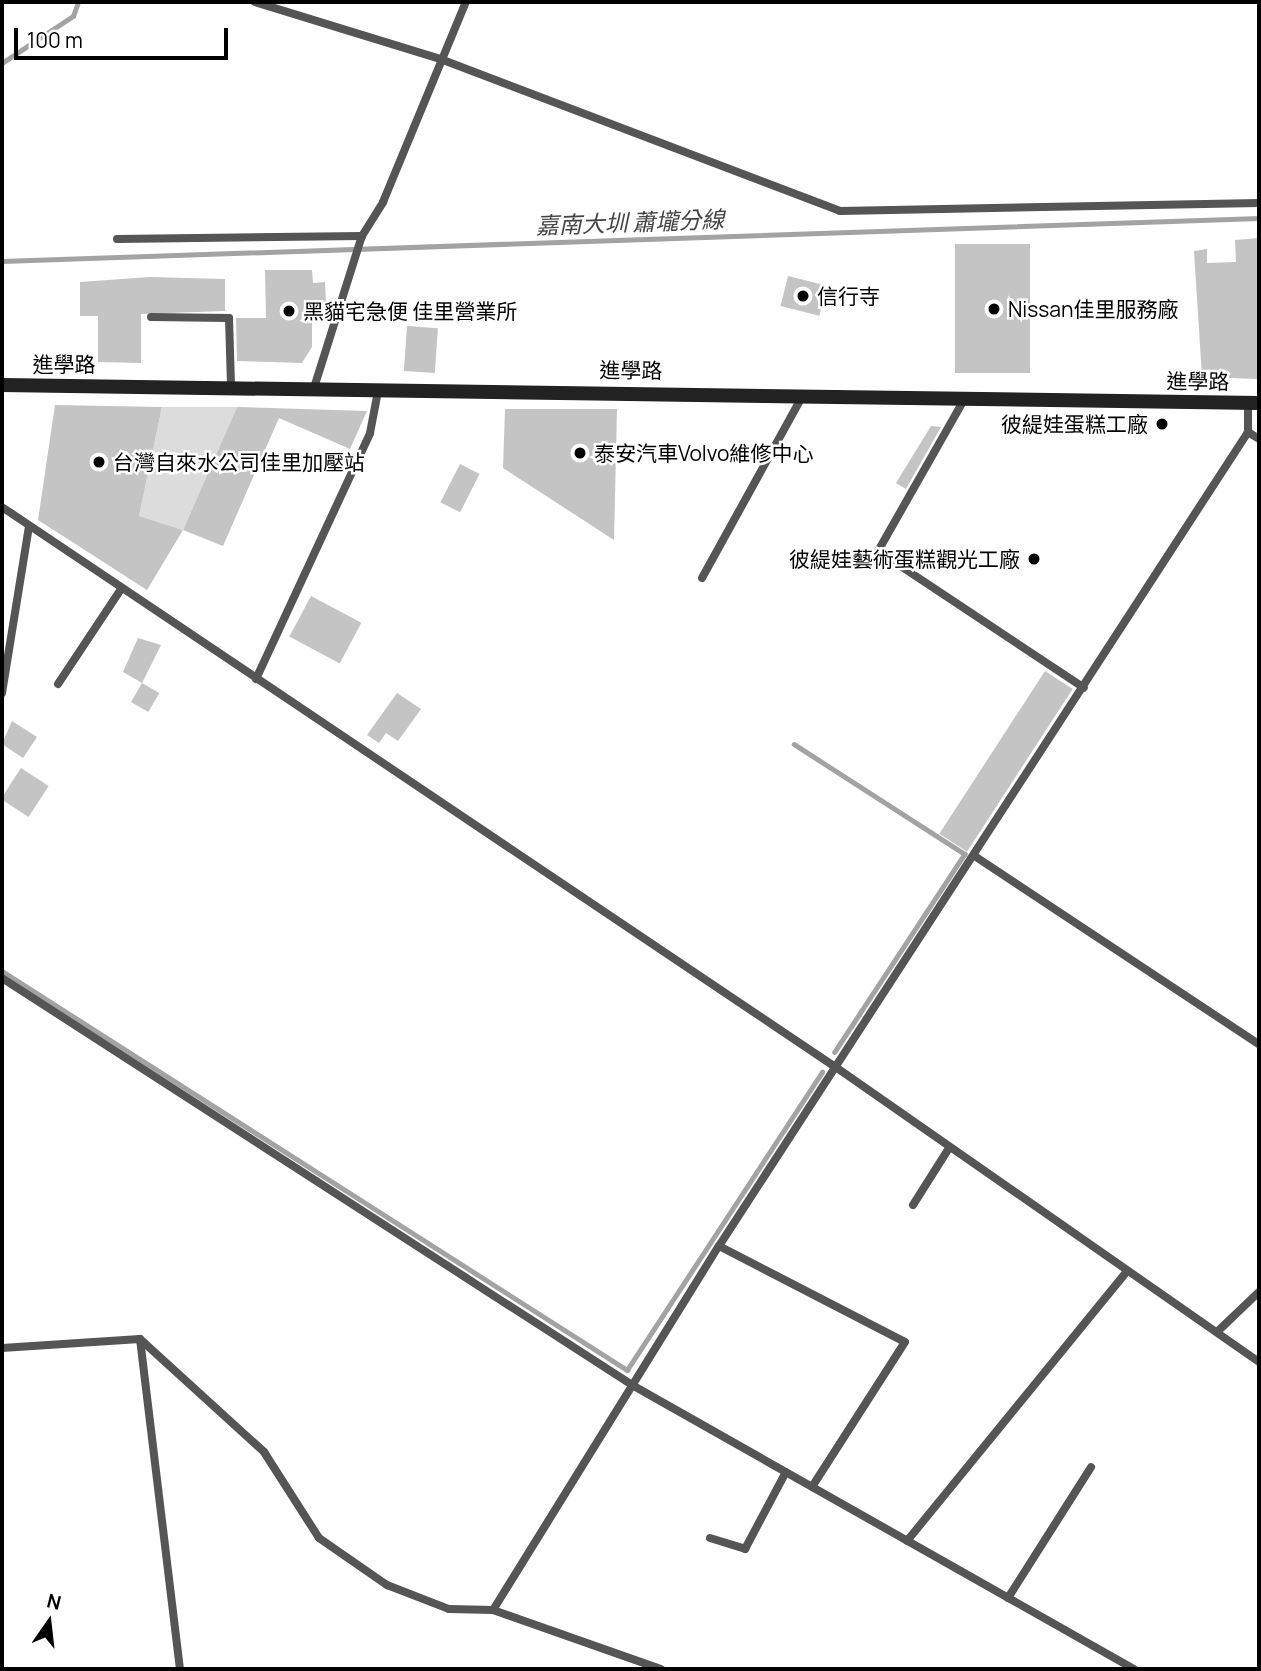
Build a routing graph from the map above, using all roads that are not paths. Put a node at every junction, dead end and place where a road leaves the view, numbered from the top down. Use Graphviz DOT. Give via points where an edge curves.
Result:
graph roads {
  1 [pos="255,2"];
  2 [pos="466,2"];
  3 [pos="443,60"];
  4 [pos="1259,203"];
  5 [pos="362,236"];
  6 [pos="117,239"];
  7 [pos="151,317"];
  8 [pos="2,385"];
  9 [pos="231,386"];
  10 [pos="313,391"];
  11 [pos="378,391"];
  12 [pos="803,394"];
  13 [pos="966,396"];
  14 [pos="1254,402"];
  15 [pos="1248,432"];
  16 [pos="1259,439"];
  17 [pos="2,508"];
  18 [pos="29,527"];
  19 [pos="702,578"];
  20 [pos="121,589"];
  21 [pos="256,679"];
  22 [pos="58,684"];
  23 [pos="1084,688"];
  24 [pos="2,693"];
  25 [pos="976,857"];
  26 [pos="2,978"];
  27 [pos="1259,1044"];
  28 [pos="837,1068"];
  29 [pos="949,1148"];
  30 [pos="913,1205"];
  31 [pos="719,1245"];
  32 [pos="1125,1274"];
  33 [pos="1259,1292"];
  34 [pos="1217,1332"];
  35 [pos="140,1339"];
  36 [pos="2,1348"];
  37 [pos="1259,1362"];
  38 [pos="632,1385"];
  39 [pos="1091,1467"];
  40 [pos="786,1472"];
  41 [pos="812,1487"];
  42 [pos="710,1538"];
  43 [pos="907,1541"];
  44 [pos="1008,1598"];
  45 [pos="494,1610"];
  46 [pos="636,1665"];
  47 [pos="180,1669"];
  48 [pos="661,1669"];
  49 [pos="1134,1669"];
  1 -- 3 [label="lane"];
  2 -- 3 [label="lane"];
  3 -- 4 [label="lane" via="839,211"];
  3 -- 5 [label="lane" via="383,202"];
  5 -- 6 [label="lane"];
  5 -- 10 [label="lane" via="348,268"];
  7 -- 9 [label="lane" via="229,318"];
  8 -- 9 [label="main road, 進學路"];
  9 -- 10 [label="main road, 進學路"];
  10 -- 11 [label="main road, 進學路"];
  11 -- 12 [label="main road, 進學路"];
  11 -- 21 [label="lane" via="354,471"];
  12 -- 13 [label="main road, 進學路"];
  12 -- 19 [label="lane"];
  13 -- 14 [label="main road, 進學路"];
  13 -- 23 [label="lane" via="878,551"];
  14 -- 15 [label="lane"];
  15 -- 16 [label="lane"];
  15 -- 23 [label="lane"];
  17 -- 18 [label="lane"];
  18 -- 20 [label="lane"];
  18 -- 24 [label="lane"];
  20 -- 21 [label="lane"];
  20 -- 22 [label="lane"];
  21 -- 28 [label="lane"];
  23 -- 25 [label="lane"];
  25 -- 27 [label="lane"];
  25 -- 28 [label="lane"];
  26 -- 38 [label="lane"];
  28 -- 29 [label="lane"];
  28 -- 31 [label="lane"];
  29 -- 30 [label="lane"];
  29 -- 32 [label="lane"];
  31 -- 38 [label="lane"];
  31 -- 41 [label="lane" via="905,1342"];
  32 -- 34 [label="lane"];
  32 -- 43 [label="lane"];
  33 -- 34 [label="lane"];
  34 -- 37 [label="lane"];
  35 -- 36 [label="lane"];
  35 -- 45 [label="lane" via="264,1452 319,1538 425,1602"];
  35 -- 47 [label="lane"];
  38 -- 40 [label="lane"];
  38 -- 45 [label="lane"];
  39 -- 44 [label="lane"];
  40 -- 41 [label="lane"];
  40 -- 42 [label="lane" via="745,1549"];
  41 -- 43 [label="lane"];
  43 -- 44 [label="lane"];
  44 -- 49 [label="lane"];
  45 -- 46 [label="lane"];
  46 -- 48 [label="lane"];
}
